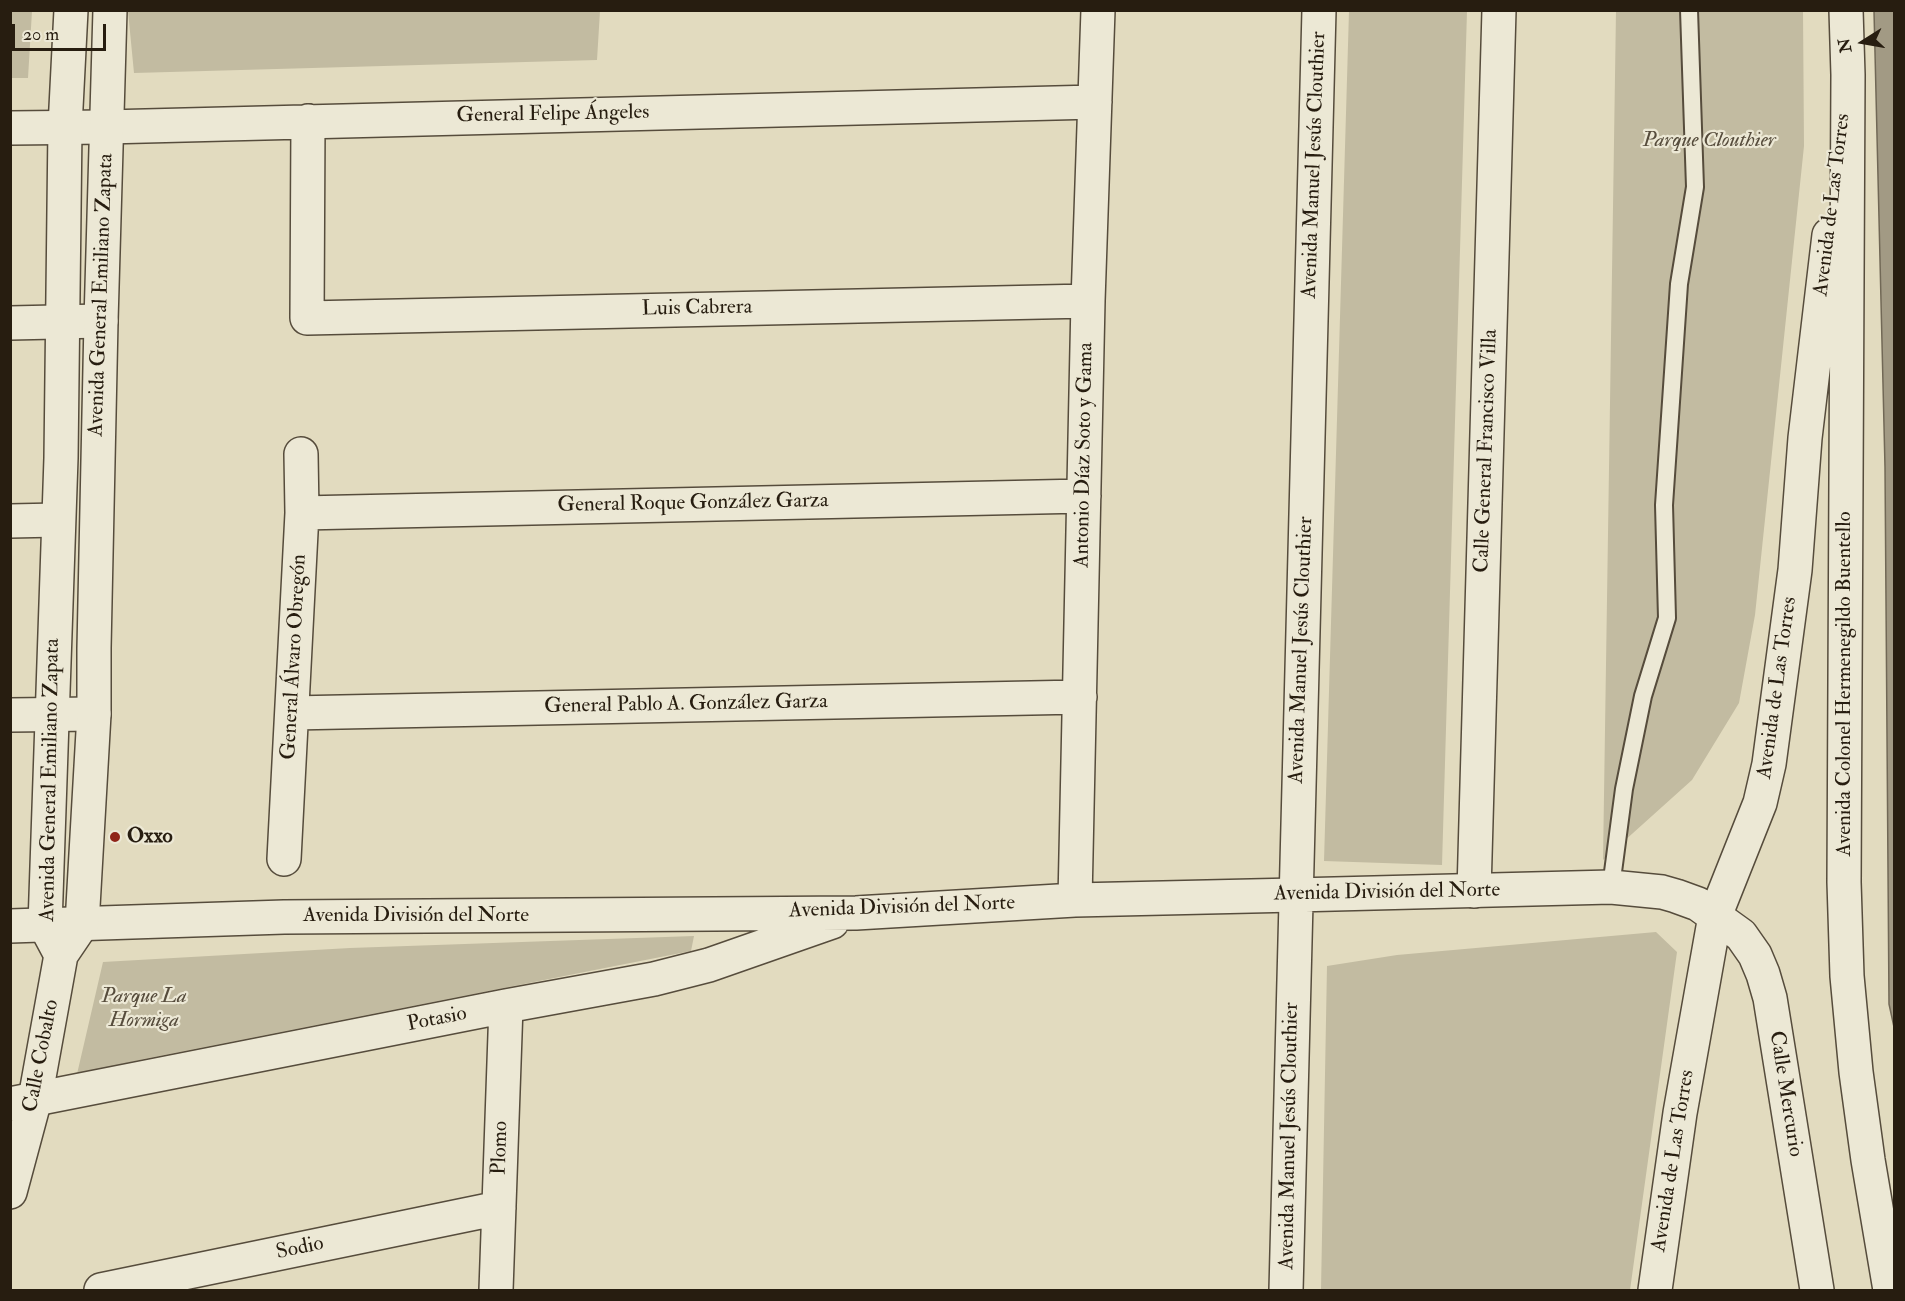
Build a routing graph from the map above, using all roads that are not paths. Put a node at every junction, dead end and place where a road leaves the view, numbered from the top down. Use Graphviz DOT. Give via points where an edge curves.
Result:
graph roads {
  1 [pos="71,10"];
  2 [pos="110,10"];
  3 [pos="1098,10"];
  4 [pos="1319,10"];
  5 [pos="1499,10"];
  6 [pos="1689,10"];
  7 [pos="1846,10"];
  8 [pos="1848,75"];
  9 [pos="1095,102"];
  10 [pos="308,121"];
  11 [pos="65,127"];
  12 [pos="106,127"];
  13 [pos="10,128"];
  14 [pos="1088,301"];
  15 [pos="64,321"];
  16 [pos="101,321"];
  17 [pos="10,323"];
  18 [pos="301,454"];
  19 [pos="1084,496"];
  20 [pos="302,513"];
  21 [pos="58,520"];
  22 [pos="10,521"];
  23 [pos="1080,697"];
  24 [pos="292,713"];
  25 [pos="94,714"];
  26 [pos="52,715"];
  27 [pos="10,716"];
  28 [pos="284,859"];
  29 [pos="1611,887"];
  30 [pos="1474,891"];
  31 [pos="1295,895"];
  32 [pos="1075,900"];
  33 [pos="856,913"];
  34 [pos="1715,916"];
  35 [pos="82,924"];
  36 [pos="45,925"];
  37 [pos="10,926"];
  38 [pos="61,955"];
  39 [pos="506,1006"];
  40 [pos="23,1102"];
  41 [pos="10,1192"];
  42 [pos="499,1208"];
  43 [pos="101,1290"];
  44 [pos="496,1290"];
  45 [pos="1286,1290"];
  46 [pos="1655,1290"];
  47 [pos="1817,1290"];
  48 [pos="1890,1290"];
  1 -- 11 [label="street, Avenida General Emiliano Zapata"];
  2 -- 12 [label="street, Avenida General Emiliano Zapata"];
  3 -- 9 [label="street, Antonio Díaz Soto y Gama"];
  4 -- 31 [label="street, Avenida Manuel Jesús Clouthier"];
  5 -- 30 [label="street, Calle General Francisco Villa"];
  6 -- 29 [label="lane" via="1695,187 1679,284 1664,505 1667,618 1643,696 1624,789"];
  7 -- 8 [label="street"];
  8 -- 34 [label="street, Avenida de Las Torres" via="1805,438 1795,570 1769,764 1760,803"];
  8 -- 48 [label="street, Avenida Colonel Hermenegildo Buentello" via="1844,799 1847,976 1868,1160"];
  9 -- 10 [label="street, General Felipe Ángeles"];
  9 -- 14 [label="street, Antonio Díaz Soto y Gama"];
  10 -- 12 [label="street, General Felipe Ángeles"];
  10 -- 14 [label="street, Luis Cabrera" via="307,318"];
  11 -- 12 [label="street, General Felipe Ángeles"];
  11 -- 13 [label="street, General Felipe Ángeles"];
  11 -- 15 [label="street, Avenida General Emiliano Zapata"];
  12 -- 16 [label="street, Avenida General Emiliano Zapata"];
  14 -- 19 [label="street, Antonio Díaz Soto y Gama"];
  15 -- 16 [label="street"];
  15 -- 17 [label="street"];
  15 -- 21 [label="street, Avenida General Emiliano Zapata"];
  16 -- 25 [label="street, Avenida General Emiliano Zapata"];
  18 -- 20 [label="street, General Álvaro Obregón"];
  19 -- 20 [label="street, General Roque González Garza"];
  19 -- 23 [label="street, Antonio Díaz Soto y Gama"];
  20 -- 24 [label="street, General Álvaro Obregón"];
  21 -- 22 [label="street"];
  21 -- 26 [label="street, Avenida General Emiliano Zapata"];
  23 -- 24 [label="street, General Pablo A. González Garza"];
  23 -- 32 [label="street, Antonio Díaz Soto y Gama"];
  24 -- 28 [label="street, General Álvaro Obregón"];
  25 -- 26 [label="street"];
  25 -- 35 [label="street, Avenida General Emiliano Zapata"];
  26 -- 27 [label="street"];
  26 -- 36 [label="street, Avenida General Emiliano Zapata"];
  29 -- 30 [label="street, Avenida División del Norte"];
  29 -- 34 [label="street, Avenida División del Norte" via="1662,892 1698,904"];
  30 -- 31 [label="street, Avenida División del Norte"];
  31 -- 32 [label="street, Avenida División del Norte"];
  31 -- 45 [label="street, Avenida Manuel Jesús Clouthier"];
  32 -- 33 [label="street, Avenida División del Norte"];
  33 -- 35 [label="street, Avenida División del Norte" via="284,917"];
  33 -- 39 [label="street, Potasio" via="709,965 619,987"];
  34 -- 46 [label="street, Avenida de Las Torres" via="1680,1113"];
  34 -- 47 [label="street, Calle Mercurio" via="1741,935 1755,955 1770,999"];
  35 -- 36 [label="street, Avenida División del Norte"];
  35 -- 38 [label="street, Avenida General Emiliano Zapata"];
  36 -- 37 [label="street, Avenida División del Norte"];
  36 -- 38 [label="street, Avenida General Emiliano Zapata"];
  38 -- 40 [label="street, Calle Cobalto"];
  39 -- 40 [label="street, Potasio"];
  39 -- 42 [label="street, Plomo"];
  40 -- 41 [label="street, Calle Cobalto"];
  42 -- 43 [label="street, Sodio"];
  42 -- 44 [label="street, Plomo"];
}
